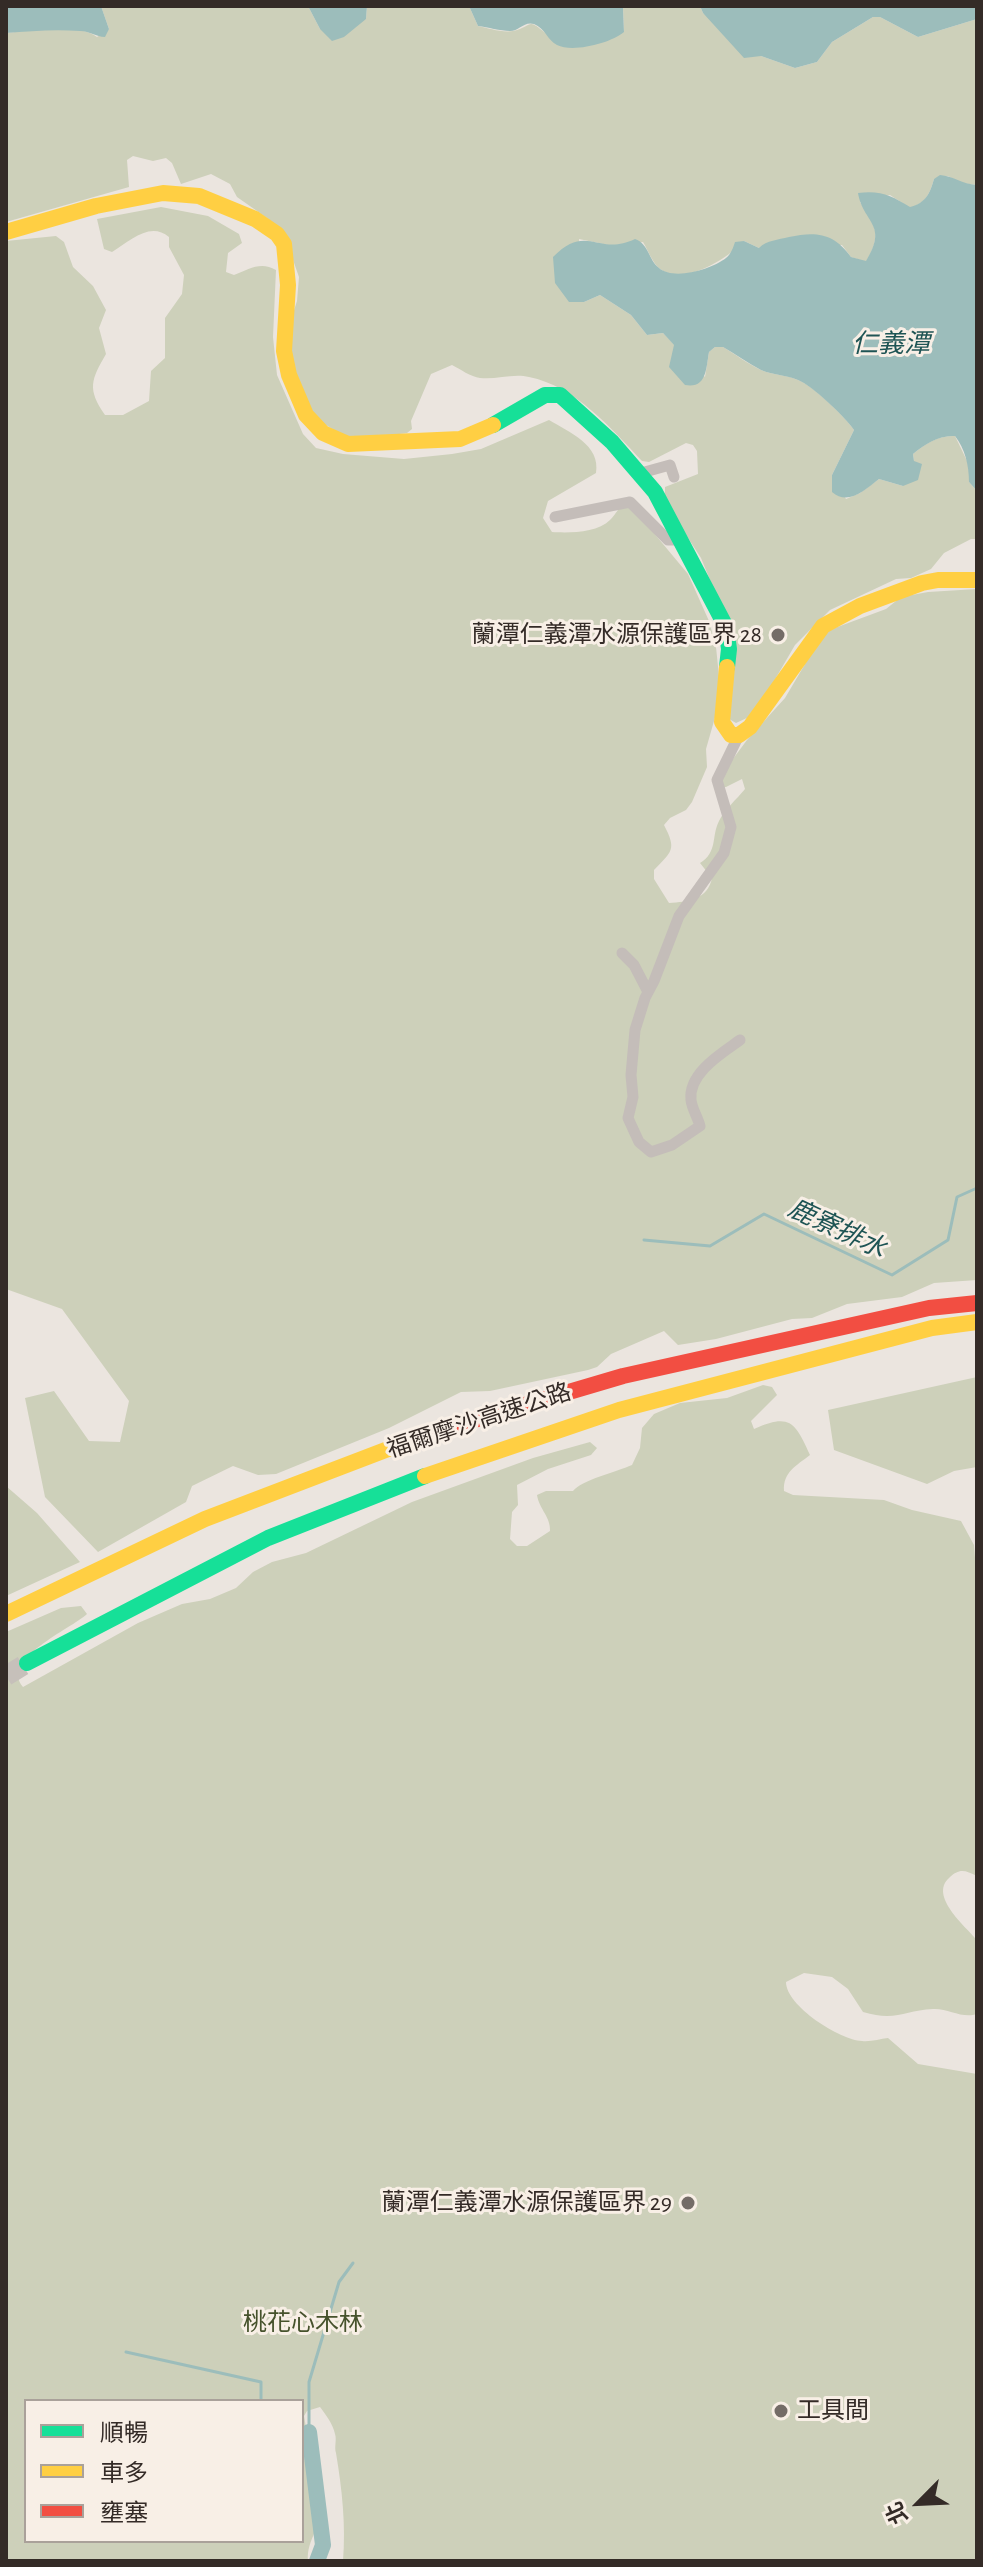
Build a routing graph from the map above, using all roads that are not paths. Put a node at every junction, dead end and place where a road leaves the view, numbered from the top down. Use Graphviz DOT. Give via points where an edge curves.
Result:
graph roads {
  1 [pos="6,232"];
  2 [pos="641,473"];
  3 [pos="674,477"];
  4 [pos="555,517"];
  5 [pos="681,540"];
  6 [pos="977,580"];
  7 [pos="739,735"];
  8 [pos="622,953"];
  9 [pos="648,992"];
  10 [pos="740,1040"];
  11 [pos="977,1303"];
  12 [pos="977,1322"];
  13 [pos="6,1614"];
  14 [pos="27,1663"];
  1 -- 2 [label="main road" via="163,193 199,196 255,219 284,244 284,351 306,415 323,433 348,444 460,439 555,394 570,402"];
  2 -- 3 [label="street" via="670,465"];
  2 -- 5 [label="main road"];
  4 -- 5 [label="street" via="630,502 668,540"];
  5 -- 7 [label="main road" via="726,627 722,722 731,735"];
  6 -- 7 [label="main road" via="932,581 834,618"];
  7 -- 9 [label="street" via="717,780 731,827 724,853 679,916"];
  8 -- 9 [label="street"];
  9 -- 10 [label="street" via="635,1030 628,1118 645,1149 672,1145 700,1126 691,1101 695,1084 714,1059"];
  11 -- 13 [label="main road, 福爾摩沙高速公路" via="929,1308 729,1351 448,1426 205,1519"];
  12 -- 14 [label="main road, 福爾摩沙高速公路" via="932,1328 619,1410 454,1464 268,1538"];
}
